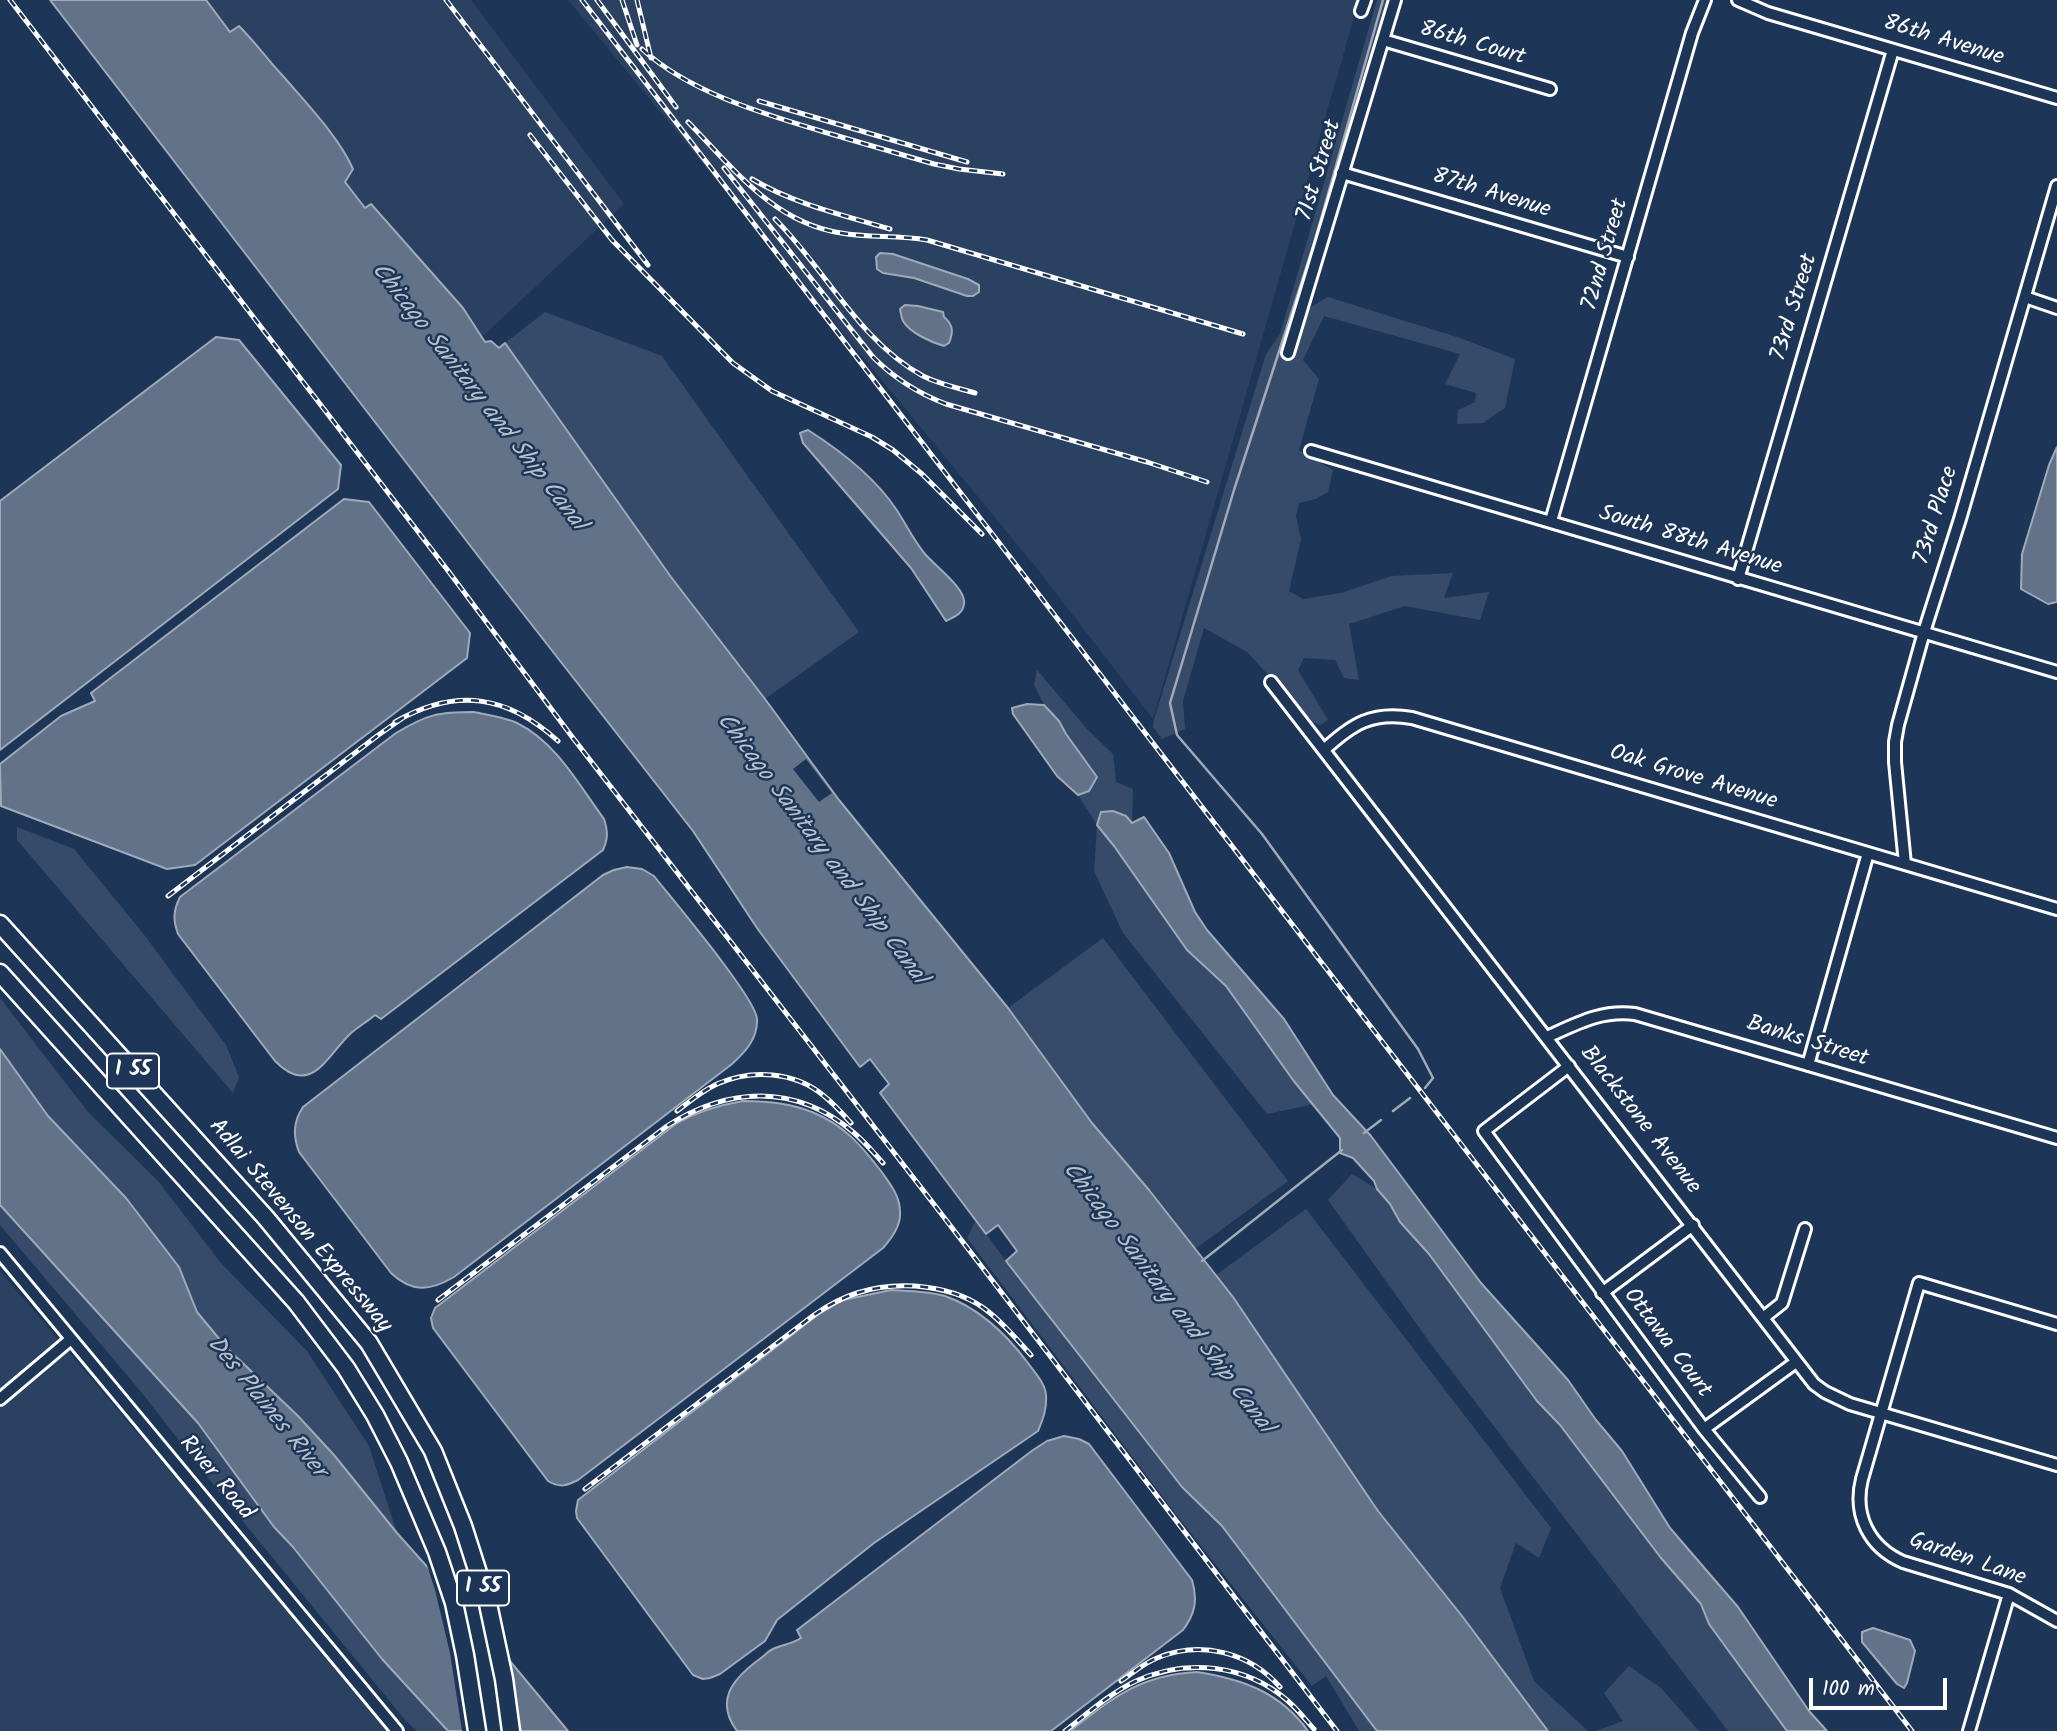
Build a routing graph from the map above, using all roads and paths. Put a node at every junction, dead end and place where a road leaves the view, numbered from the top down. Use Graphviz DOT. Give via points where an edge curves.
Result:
graph roads {
  1 [pos="1395,0"];
  2 [pos="1704,0"];
  3 [pos="1738,0"];
  4 [pos="1383,40"];
  5 [pos="1894,50"];
  6 [pos="1550,89"];
  7 [pos="2057,98"];
  8 [pos="1342,173"];
  9 [pos="2057,186"];
  10 [pos="1628,257"];
  11 [pos="2025,297"];
  12 [pos="2057,308"];
  13 [pos="1289,353"];
  14 [pos="1311,451"];
  15 [pos="1551,521"];
  16 [pos="1738,579"];
  17 [pos="1924,632"];
  18 [pos="2057,672"];
  19 [pos="1271,682"];
  20 [pos="1324,750"];
  21 [pos="1868,853"];
  22 [pos="1905,863"];
  23 [pos="2057,909"];
  24 [pos="0,923"];
  25 [pos="0,973"];
  26 [pos="1547,1037"];
  27 [pos="1808,1065"];
  28 [pos="1569,1066"];
  29 [pos="2057,1138"];
  30 [pos="1693,1225"];
  31 [pos="1805,1229"];
  32 [pos="0,1253"];
  33 [pos="1602,1293"];
  34 [pos="1763,1318"];
  35 [pos="2057,1324"];
  36 [pos="71,1339"];
  37 [pos="1796,1362"];
  38 [pos="0,1399"];
  39 [pos="1881,1414"];
  40 [pos="1704,1429"];
  41 [pos="2057,1465"];
  42 [pos="1760,1497"];
  43 [pos="2009,1594"];
  44 [pos="2057,1620"];
  45 [pos="397,1731"];
  46 [pos="477,1731"];
  47 [pos="511,1731"];
  48 [pos="1969,1731"];
  1 -- 4 [label="street, 71st Street"];
  2 -- 10 [label="street, 72nd Street"];
  3 -- 5 [label="street, 86th Avenue"];
  4 -- 6 [label="street, 86th Court"];
  4 -- 8 [label="street, 71st Street"];
  5 -- 7 [label="street, 86th Avenue"];
  5 -- 16 [label="street, 73rd Street"];
  8 -- 10 [label="street, 87th Avenue"];
  8 -- 13 [label="street, 71st Street"];
  9 -- 11 [label="street, 73rd Place"];
  10 -- 15 [label="street, 72nd Street"];
  11 -- 12 [label="street"];
  11 -- 17 [label="street, 73rd Place"];
  14 -- 15 [label="street, South 88th Avenue"];
  15 -- 16 [label="street, South 88th Avenue"];
  16 -- 17 [label="street, South 88th Avenue"];
  17 -- 18 [label="street, South 88th Avenue"];
  17 -- 22 [label="street, 73rd Place" via="1895,742"];
  19 -- 20 [label="street, Blackstone Avenue"];
  20 -- 21 [label="street, Oak Grove Avenue" via="1359,722 1403,716"];
  20 -- 26 [label="street, Blackstone Avenue"];
  21 -- 22 [label="street, Oak Grove Avenue"];
  21 -- 27 [label="street"];
  22 -- 23 [label="street, Oak Grove Avenue"];
  24 -- 47 [label="highway, Adlai Stevenson Expressway / I 55" via="266,1218 369,1343 433,1451 463,1527 488,1604"];
  25 -- 46 [label="highway, I 55" via="296,1302 346,1368 399,1462 437,1552 454,1603"];
  26 -- 27 [label="street, Banks Street" via="1600,1014 1621,1012"];
  26 -- 28 [label="street, Blackstone Avenue"];
  27 -- 29 [label="street, Banks Street"];
  28 -- 30 [label="street, Blackstone Avenue"];
  28 -- 33 [label="street, Ottawa Court" via="1484,1131"];
  30 -- 33 [label="street"];
  30 -- 34 [label="street, Blackstone Avenue"];
  31 -- 34 [label="street" via="1782,1303"];
  32 -- 36 [label="street, River Road"];
  33 -- 40 [label="street, Ottawa Court"];
  34 -- 37 [label="street, Blackstone Avenue"];
  35 -- 39 [label="street, Garden Lane" via="1919,1283"];
  36 -- 38 [label="street"];
  36 -- 45 [label="street, River Road"];
  37 -- 39 [label="street, Blackstone Avenue" via="1825,1392"];
  37 -- 40 [label="street, Ottawa Court"];
  39 -- 41 [label="street, Blackstone Avenue"];
  39 -- 43 [label="street, Garden Lane" via="1859,1496 1861,1518 1870,1536 1882,1550 1903,1562"];
  40 -- 42 [label="street"];
  43 -- 44 [label="street, Garden Lane"];
  43 -- 48 [label="street"];
}
